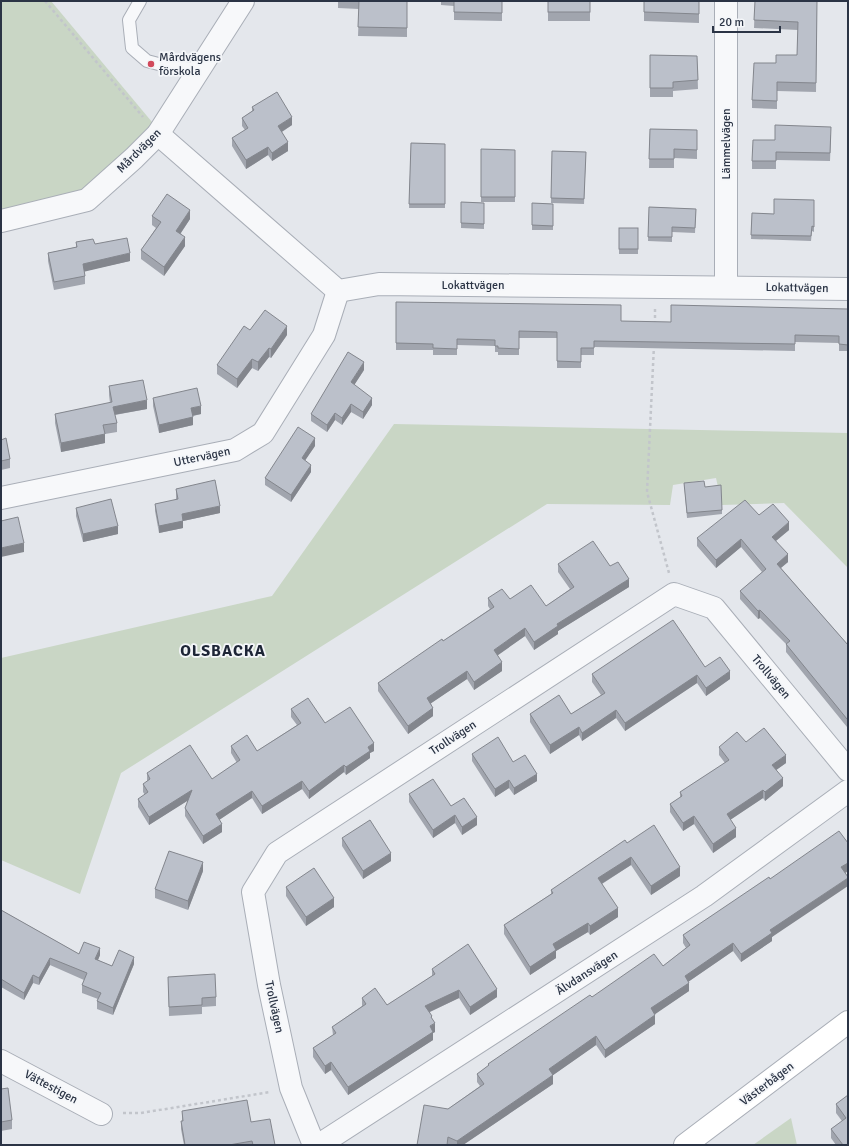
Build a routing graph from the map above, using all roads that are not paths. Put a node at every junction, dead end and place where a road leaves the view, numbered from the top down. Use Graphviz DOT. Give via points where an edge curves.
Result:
graph roads {
  1 [pos="140,1"];
  2 [pos="243,1"];
  3 [pos="726,1"];
  4 [pos="200,69"];
  5 [pos="158,134"];
  6 [pos="1,221"];
  7 [pos="726,287"];
  8 [pos="848,289"];
  9 [pos="338,291"];
  10 [pos="1,498"];
  11 [pos="848,770"];
  12 [pos="848,791"];
  13 [pos="848,1022"];
  14 [pos="1,1061"];
  15 [pos="102,1114"];
  16 [pos="314,1145"];
  17 [pos="319,1145"];
  18 [pos="685,1145"];
  1 -- 4 [label="lane" via="129,20 132,48 147,61 170,67"];
  2 -- 4 [label="street, Mårdvägen"];
  3 -- 7 [label="street, Lämmelvägen"];
  4 -- 5 [label="street, Mårdvägen"];
  5 -- 6 [label="street, Mårdvägen" via="87,200"];
  5 -- 9 [label="street"];
  7 -- 8 [label="street, Lokattvägen"];
  7 -- 9 [label="street, Lokattvägen" via="379,284"];
  9 -- 10 [label="street, Uttervägen" via="324,334 263,433 235,450"];
  11 -- 16 [label="street, Trollvägen" via="714,608 674,594 277,853 253,892 269,986 291,1088"];
  12 -- 17 [label="street, Älvdansvägen" via="704,896"];
  13 -- 18 [label="street, Västerbågen"];
  14 -- 15 [label="street, Vättestigen"];
}
